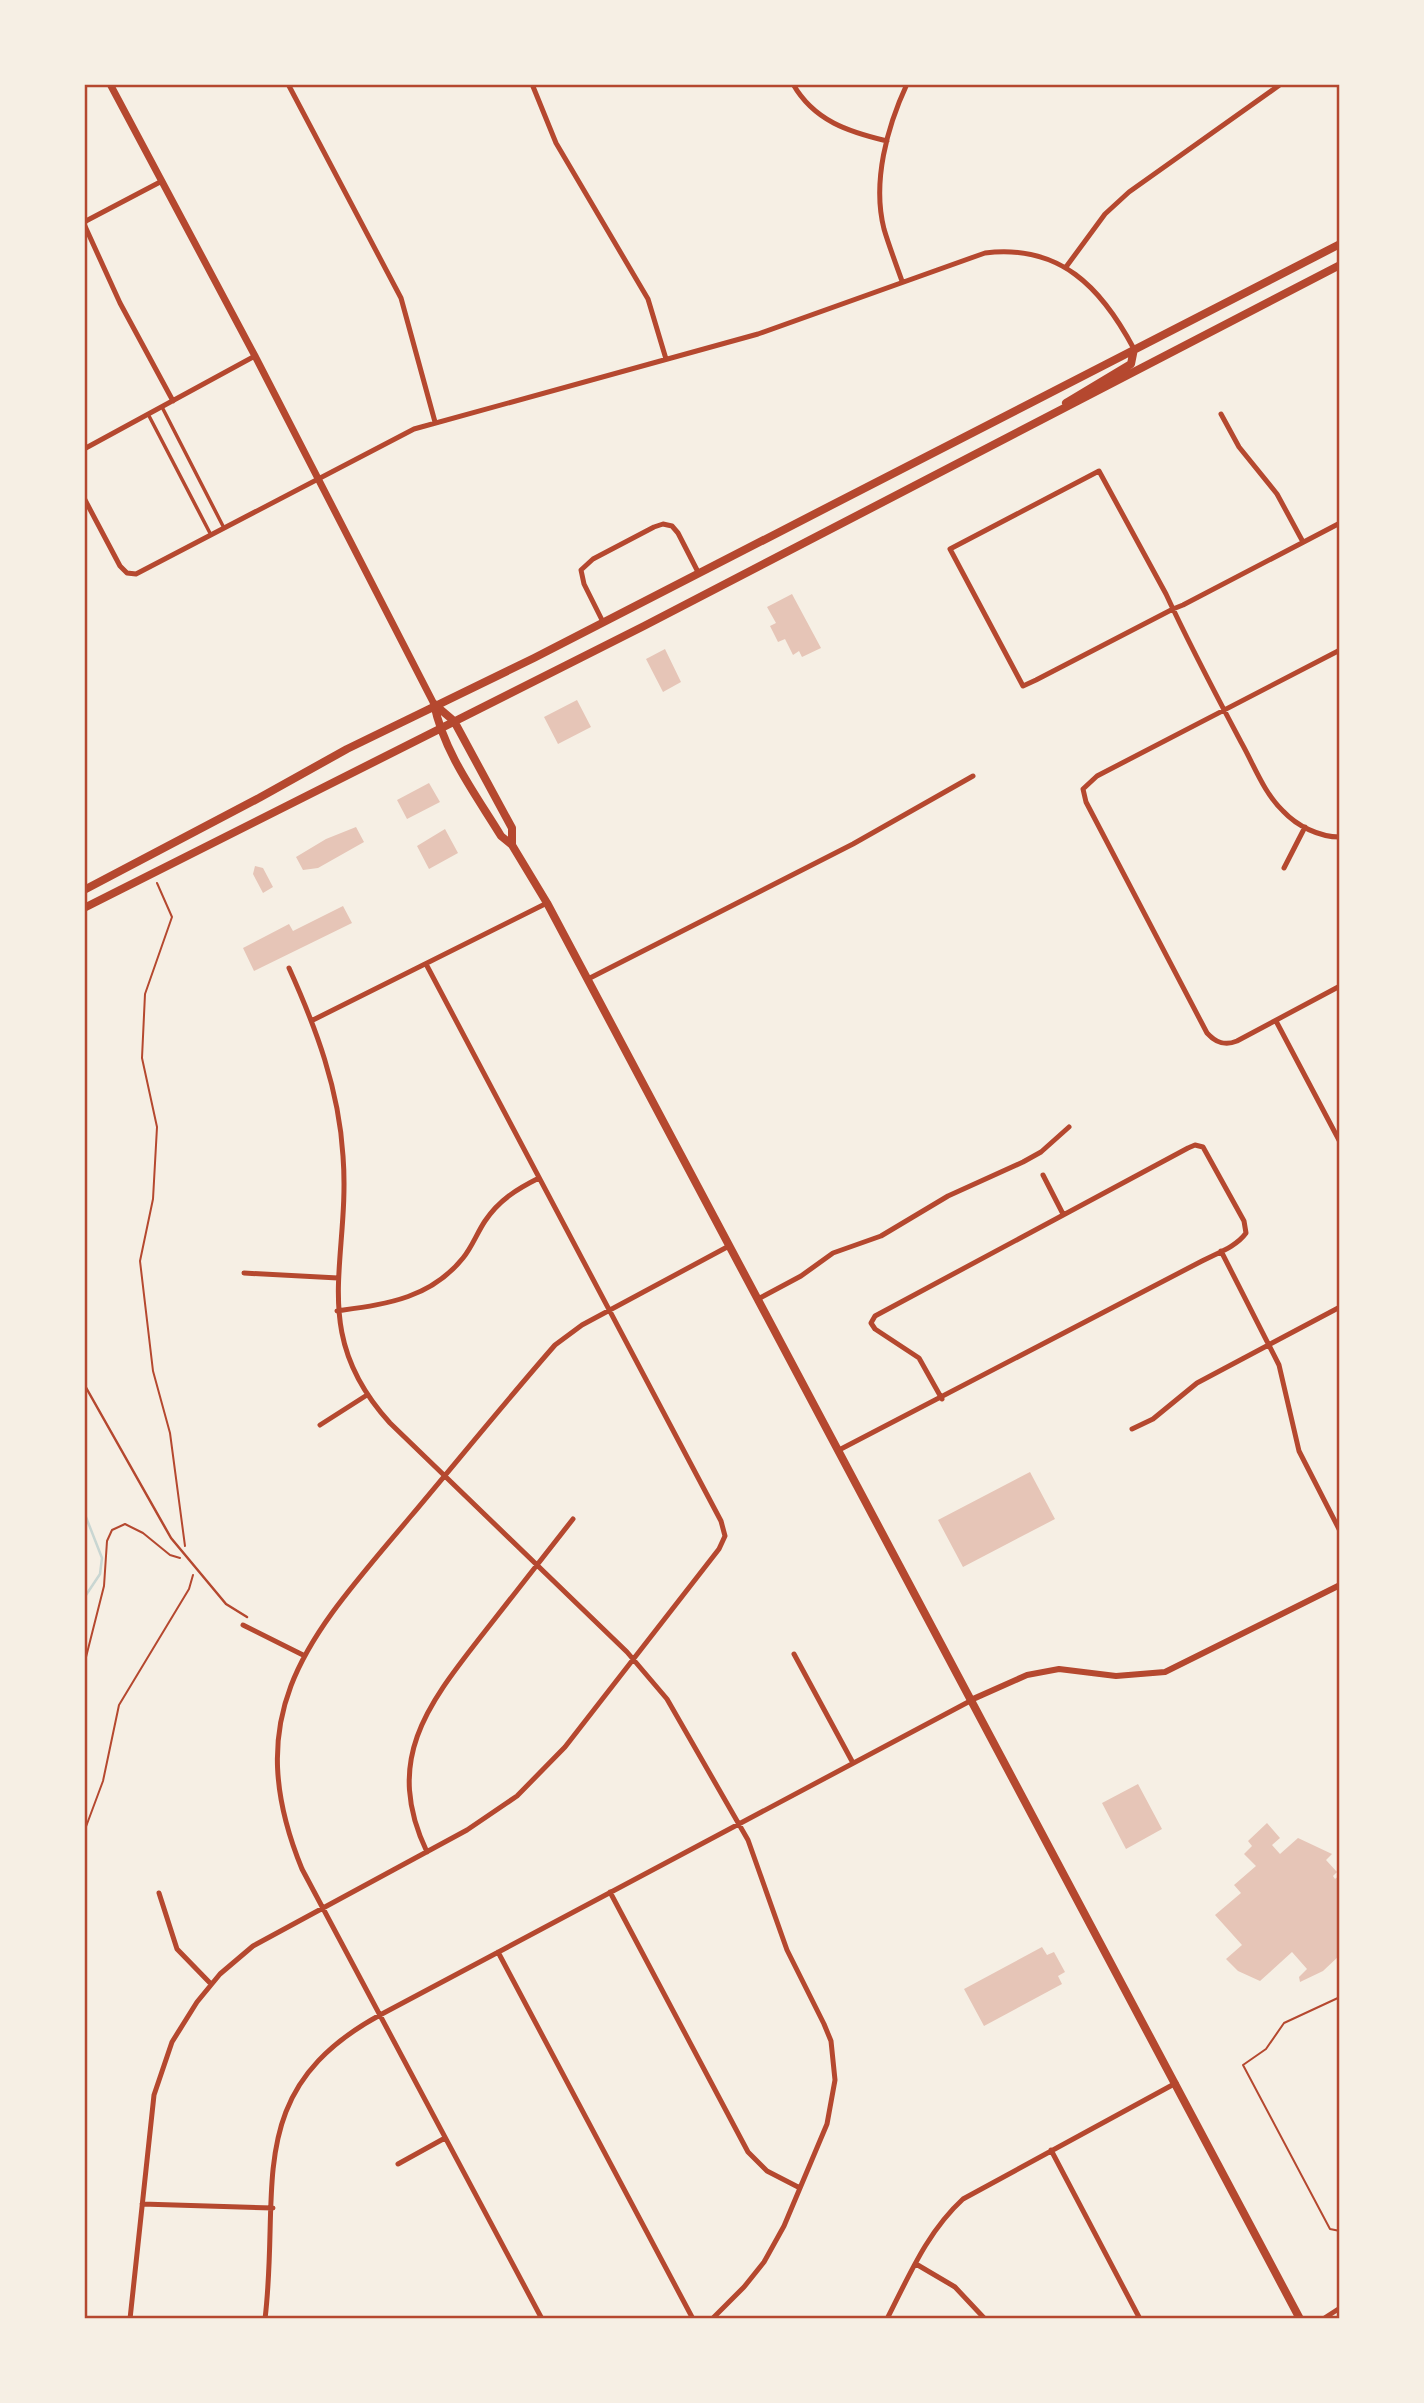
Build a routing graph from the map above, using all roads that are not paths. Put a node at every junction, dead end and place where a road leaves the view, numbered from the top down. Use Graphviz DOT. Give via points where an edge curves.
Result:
graph roads {
  1 [pos="110,84"];
  2 [pos="288,84"];
  3 [pos="533,84"];
  4 [pos="793,84"];
  5 [pos="907,84"];
  6 [pos="1281,84"];
  7 [pos="887,141"];
  8 [pos="162,181"];
  9 [pos="84,223"];
  10 [pos="1340,244"];
  11 [pos="1340,265"];
  12 [pos="1066,267"];
  13 [pos="902,281"];
  14 [pos="1134,349"];
  15 [pos="255,356"];
  16 [pos="666,359"];
  17 [pos="173,401"];
  18 [pos="162,407"];
  19 [pos="1054,412"];
  20 [pos="148,414"];
  21 [pos="1221,414"];
  22 [pos="435,422"];
  23 [pos="84,449"];
  24 [pos="317,478"];
  25 [pos="84,498"];
  26 [pos="1340,523"];
  27 [pos="224,528"];
  28 [pos="211,535"];
  29 [pos="1303,542"];
  30 [pos="698,572"];
  31 [pos="1173,610"];
  32 [pos="603,622"];
  33 [pos="1340,650"];
  34 [pos="434,704"];
  35 [pos="1224,710"];
  36 [pos="454,721"];
  37 [pos="439,729"];
  38 [pos="973,776"];
  39 [pos="1305,827"];
  40 [pos="1340,837"];
  41 [pos="512,845"];
  42 [pos="1284,868"];
  43 [pos="84,890"];
  44 [pos="547,903"];
  45 [pos="84,908"];
  46 [pos="426,964"];
  47 [pos="289,968"];
  48 [pos="588,979"];
  49 [pos="1340,986"];
  50 [pos="313,1020"];
  51 [pos="1276,1021"];
  52 [pos="1069,1127"];
  53 [pos="1340,1142"];
  54 [pos="1043,1175"];
  55 [pos="539,1178"];
  56 [pos="1063,1214"];
  57 [pos="729,1246"];
  58 [pos="1221,1251"];
  59 [pos="244,1273"];
  60 [pos="338,1278"];
  61 [pos="758,1299"];
  62 [pos="1340,1307"];
  63 [pos="608,1310"];
  64 [pos="337,1311"];
  65 [pos="1270,1344"];
  66 [pos="84,1384"];
  67 [pos="367,1395"];
  68 [pos="942,1399"];
  69 [pos="320,1425"];
  70 [pos="1132,1429"];
  71 [pos="839,1450"];
  72 [pos="445,1476"];
  73 [pos="573,1519"];
  74 [pos="1340,1531"];
  75 [pos="537,1565"];
  76 [pos="1340,1585"];
  77 [pos="247,1617"];
  78 [pos="243,1625"];
  79 [pos="794,1654"];
  80 [pos="303,1655"];
  81 [pos="634,1658"];
  82 [pos="973,1699"];
  83 [pos="853,1763"];
  84 [pos="739,1825"];
  85 [pos="427,1852"];
  86 [pos="610,1892"];
  87 [pos="159,1893"];
  88 [pos="323,1908"];
  89 [pos="498,1952"];
  90 [pos="211,1984"];
  91 [pos="380,2015"];
  92 [pos="1176,2083"];
  93 [pos="445,2138"];
  94 [pos="1051,2150"];
  95 [pos="398,2164"];
  96 [pos="800,2188"];
  97 [pos="142,2204"];
  98 [pos="272,2208"];
  99 [pos="916,2264"];
  100 [pos="1340,2308"];
  101 [pos="130,2319"];
  102 [pos="265,2319"];
  103 [pos="542,2319"];
  104 [pos="693,2319"];
  105 [pos="712,2319"];
  106 [pos="887,2319"];
  107 [pos="985,2319"];
  108 [pos="1140,2319"];
  109 [pos="1300,2319"];
  110 [pos="1323,2319"];
  1 -- 8 [label="main road"];
  2 -- 22 [label="street" via="401,298"];
  3 -- 16 [label="street" via="556,143 648,299"];
  4 -- 7 [label="street" via="830,123"];
  5 -- 7 [label="street"];
  6 -- 12 [label="street" via="1129,192 1105,214"];
  7 -- 13 [label="street" via="880,199 884,228"];
  8 -- 9 [label="street"];
  8 -- 15 [label="main road"];
  9 -- 17 [label="street" via="120,303"];
  10 -- 14 [label="main road"];
  11 -- 19 [label="main road"];
  12 -- 13 [label="street" via="1034,255 1002,251 962,259"];
  12 -- 14 [label="street" via="1109,307"];
  13 -- 16 [label="street" via="786,324"];
  14 -- 19 [label="main road" via="1131,364 1076,394"];
  14 -- 30 [label="main road"];
  15 -- 17 [label="street"];
  15 -- 24 [label="main road"];
  16 -- 22 [label="street"];
  17 -- 18 [label="street"];
  18 -- 20 [label="street"];
  18 -- 27 [label="street"];
  19 -- 36 [label="main road"];
  20 -- 23 [label="street"];
  20 -- 28 [label="street"];
  21 -- 29 [label="street" via="1243,454 1277,494"];
  22 -- 24 [label="street"];
  24 -- 27 [label="street"];
  24 -- 34 [label="main road"];
  25 -- 28 [label="street" via="127,573 136,574"];
  26 -- 29 [label="street"];
  27 -- 28 [label="street"];
  29 -- 31 [label="street"];
  30 -- 32 [label="main road"];
  30 -- 32 [label="street" via="678,533 663,524 593,559 581,570"];
  31 -- 31 [label="street" via="1099,471 950,549 1023,686"];
  31 -- 35 [label="street"];
  32 -- 34 [label="main road"];
  33 -- 35 [label="street"];
  34 -- 36 [label="main road"];
  34 -- 37 [label="main road"];
  34 -- 43 [label="main road"];
  35 -- 39 [label="street" via="1274,802"];
  35 -- 51 [label="street" via="1097,776 1083,789 1207,1033 1221,1043 1237,1041"];
  36 -- 37 [label="main road"];
  36 -- 41 [label="main road" via="512,828"];
  37 -- 41 [label="main road" via="501,836"];
  37 -- 45 [label="main road"];
  38 -- 48 [label="street" via="853,844"];
  39 -- 40 [label="street"];
  39 -- 42 [label="street"];
  41 -- 44 [label="main road"];
  44 -- 46 [label="street"];
  44 -- 48 [label="main road"];
  46 -- 50 [label="street"];
  46 -- 55 [label="street"];
  47 -- 50 [label="street"];
  48 -- 57 [label="main road"];
  49 -- 51 [label="street"];
  50 -- 60 [label="street" via="332,1085 344,1156"];
  51 -- 53 [label="street"];
  52 -- 61 [label="street" via="1023,1162 948,1196 881,1236 833,1253"];
  54 -- 56 [label="street"];
  55 -- 63 [label="street"];
  55 -- 64 [label="street" via="504,1198 464,1258 441,1280 410,1298"];
  56 -- 58 [label="street" via="1199,1145 1216,1167 1247,1233"];
  56 -- 68 [label="street" via="889,1306 871,1323 919,1358"];
  57 -- 61 [label="main road"];
  57 -- 63 [label="street"];
  58 -- 65 [label="street"];
  58 -- 68 [label="street"];
  59 -- 60 [label="street"];
  60 -- 64 [label="street"];
  61 -- 71 [label="main road"];
  62 -- 65 [label="street"];
  63 -- 72 [label="street" via="555,1345"];
  63 -- 81 [label="street" via="725,1536"];
  64 -- 67 [label="street" via="348,1356"];
  65 -- 70 [label="street" via="1197,1383 1153,1419"];
  65 -- 74 [label="street" via="1286,1386 1299,1451"];
  66 -- 77 [label="lane" via="162,1524 229,1607"];
  67 -- 69 [label="street"];
  67 -- 72 [label="street"];
  68 -- 71 [label="street"];
  71 -- 82 [label="main road"];
  72 -- 75 [label="street"];
  72 -- 80 [label="street" via="334,1608"];
  73 -- 75 [label="street"];
  75 -- 81 [label="street"];
  75 -- 85 [label="street" via="440,1689 421,1721 409,1781 414,1819"];
  76 -- 82 [label="street" via="1165,1672 1116,1676 1059,1669 1027,1675"];
  78 -- 80 [label="street"];
  79 -- 83 [label="street"];
  80 -- 88 [label="street" via="289,1689 277,1761 288,1835"];
  81 -- 84 [label="street" via="683,1723"];
  81 -- 85 [label="street" via="537,1778 497,1812"];
  82 -- 83 [label="street"];
  82 -- 92 [label="main road"];
  83 -- 84 [label="street"];
  84 -- 86 [label="street"];
  84 -- 96 [label="street" via="758,1863 787,1950 824,2024 834,2060 831,2111"];
  85 -- 88 [label="street"];
  86 -- 89 [label="street"];
  86 -- 96 [label="street" via="748,2152 767,2171"];
  87 -- 90 [label="street" via="177,1949"];
  88 -- 90 [label="street" via="253,1946"];
  88 -- 91 [label="street"];
  89 -- 91 [label="street"];
  89 -- 104 [label="street"];
  90 -- 97 [label="street" via="183,2022 158,2078"];
  91 -- 93 [label="street"];
  91 -- 98 [label="street" via="327,2049 297,2087 278,2134"];
  92 -- 94 [label="street"];
  92 -- 109 [label="main road"];
  93 -- 95 [label="street"];
  93 -- 103 [label="street"];
  94 -- 99 [label="street" via="963,2199 945,2216"];
  94 -- 108 [label="street"];
  96 -- 105 [label="street" via="764,2262"];
  97 -- 98 [label="street"];
  97 -- 101 [label="street"];
  98 -- 102 [label="street"];
  99 -- 106 [label="street"];
  99 -- 107 [label="street" via="955,2287"];
  100 -- 110 [label="street"];
}
